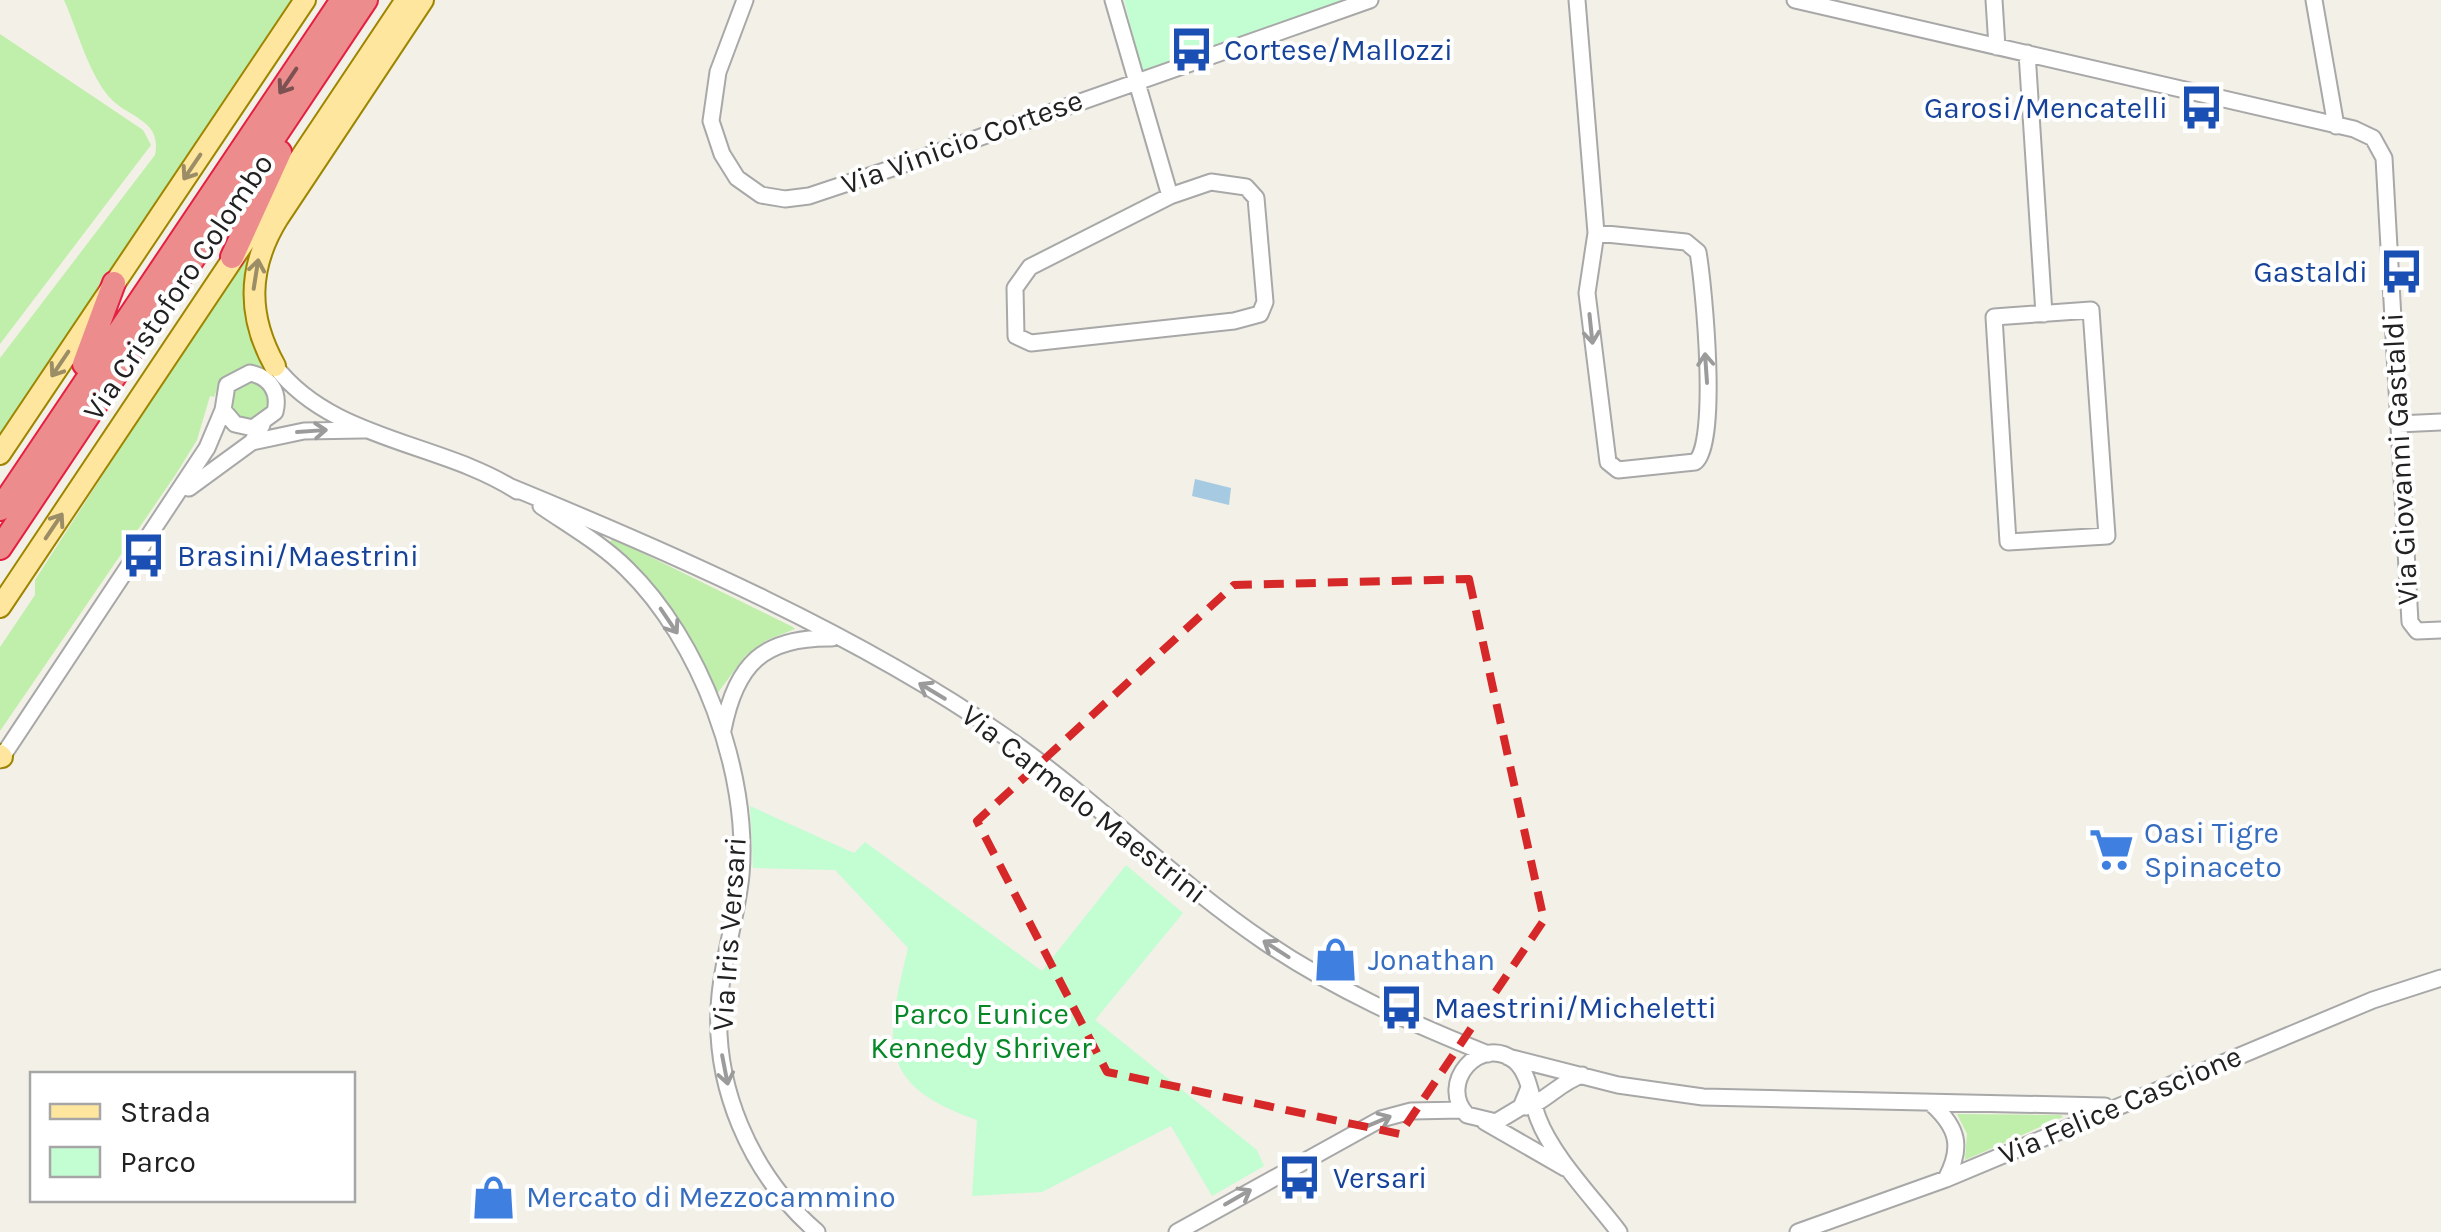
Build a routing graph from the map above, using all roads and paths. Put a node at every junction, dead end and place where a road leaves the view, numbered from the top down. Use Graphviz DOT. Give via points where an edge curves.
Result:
graph roads {
  1 [pos="305,0"];
  2 [pos="342,0"];
  3 [pos="366,0"];
  4 [pos="406,0"];
  5 [pos="423,0"];
  6 [pos="745,0"];
  7 [pos="1113,0"];
  8 [pos="1370,0"];
  9 [pos="1577,0"];
  10 [pos="1794,0"];
  11 [pos="1994,0"];
  12 [pos="2314,0"];
  13 [pos="340,39"];
  14 [pos="1997,47"];
  15 [pos="2028,53"];
  16 [pos="1136,82"];
  17 [pos="2336,126"];
  18 [pos="1170,196"];
  19 [pos="1596,233"];
  20 [pos="232,258"];
  21 [pos="114,283"];
  22 [pos="2044,314"];
  23 [pos="274,376"];
  24 [pos="224,410"];
  25 [pos="2441,422"];
  26 [pos="2398,424"];
  27 [pos="262,425"];
  28 [pos="372,430"];
  29 [pos="52,431"];
  30 [pos="252,442"];
  31 [pos="0,454"];
  32 [pos="511,487"];
  33 [pos="0,509"];
  34 [pos="169,509"];
  35 [pos="616,530"];
  36 [pos="0,548"];
  37 [pos="604,549"];
  38 [pos="0,607"];
  39 [pos="2441,630"];
  40 [pos="836,638"];
  41 [pos="723,732"];
  42 [pos="1,757"];
  43 [pos="2441,978"];
  44 [pos="1488,1054"];
  45 [pos="1508,1057"];
  46 [pos="1582,1075"];
  47 [pos="1528,1101"];
  48 [pos="1932,1104"];
  49 [pos="2116,1106"];
  50 [pos="1462,1110"];
  51 [pos="1484,1121"];
  52 [pos="1577,1175"];
  53 [pos="1946,1180"];
  54 [pos="1597,1204"];
  55 [pos="818,1232"];
  56 [pos="1176,1232"];
  57 [pos="1606,1232"];
  58 [pos="1620,1232"];
  59 [pos="1798,1232"];
  1 -- 21 [label="main road, Via Cristoforo Colombo, one-way"];
  2 -- 29 [label="highway, Via Cristoforo Colombo, one-way"];
  3 -- 13 [label="highway, Via Cristoforo Colombo"];
  4 -- 20 [label="main road, Via Cristoforo Colombo"];
  23 -- 5 [label="main road, one-way" via="254,307 260,253"];
  6 -- 16 [label="street, Via Vinicio Cortese" via="710,115 732,173 767,197 809,196"];
  7 -- 16 [label="street"];
  8 -- 16 [label="street, Via Vinicio Cortese"];
  9 -- 19 [label="street"];
  10 -- 14 [label="street"];
  11 -- 14 [label="street"];
  12 -- 17 [label="street"];
  13 -- 20 [label="highway" via="330,71 273,165"];
  13 -- 36 [label="highway, Via Cristoforo Colombo"];
  14 -- 15 [label="street"];
  15 -- 17 [label="street"];
  15 -- 22 [label="street"];
  16 -- 18 [label="street"];
  17 -- 26 [label="street, Via Giovanni Gastaldi" via="2363,132 2378,142 2384,158"];
  18 -- 18 [label="street" via="1021,274 1012,305 1018,338 1031,343 1260,314 1265,302 1252,192 1212,182"];
  19 -- 19 [label="street, one-way" via="1587,293 1609,466 1695,462 1704,455 1710,426 1698,252 1686,242"];
  38 -- 20 [label="main road, Via Cristoforo Colombo, one-way"];
  21 -- 29 [label="highway"];
  21 -- 31 [label="main road, Via Cristoforo Colombo, one-way"];
  22 -- 22 [label="street" via="1994,317 2008,542 2107,536 2090,310"];
  23 -- 24 [label="street" via="241,374 227,385"];
  23 -- 27 [label="street" via="274,412"];
  23 -- 28 [label="street, Via Iris Versari"];
  24 -- 27 [label="street" via="244,428"];
  24 -- 34 [label="street"];
  25 -- 26 [label="street"];
  26 -- 39 [label="street, Via Giovanni Gastaldi" via="2410,625 2420,632"];
  27 -- 30 [label="street"];
  30 -- 28 [label="street, one-way" via="304,431"];
  28 -- 32 [label="street, Via Iris Versari"];
  29 -- 33 [label="highway, Via Cristoforo Colombo"];
  30 -- 34 [label="street" via="214,465"];
  32 -- 35 [label="street, Via Carmelo Maestrini"];
  32 -- 37 [label="street, Via Iris Versari"];
  34 -- 42 [label="street"];
  35 -- 37 [label="street" via="602,535"];
  35 -- 40 [label="street, Via Carmelo Maestrini"];
  37 -- 41 [label="street, Via Iris Versari, one-way" via="675,630"];
  40 -- 41 [label="street" via="788,642 754,660 732,692"];
  44 -- 40 [label="street, Via Carmelo Maestrini, one-way" via="1286,956 1013,742"];
  41 -- 55 [label="street, Via Iris Versari, one-way" via="741,864 720,996 724,1068 754,1154"];
  43 -- 49 [label="street, Via Felice Cascione"];
  44 -- 45 [label="street"];
  44 -- 50 [label="street" via="1460,1073"];
  45 -- 46 [label="street"];
  45 -- 47 [label="street" via="1522,1070"];
  46 -- 47 [label="street"];
  46 -- 48 [label="street" via="1703,1097"];
  47 -- 51 [label="street" via="1501,1121"];
  47 -- 52 [label="street"];
  48 -- 49 [label="street"];
  48 -- 53 [label="street" via="1956,1136"];
  49 -- 53 [label="street, Via Felice Cascione"];
  50 -- 51 [label="street"];
  56 -- 50 [label="street, one-way" via="1381,1119"];
  51 -- 52 [label="street"];
  52 -- 54 [label="street"];
  53 -- 59 [label="street, Via Felice Cascione"];
  54 -- 57 [label="street"];
  54 -- 58 [label="street"];
}
